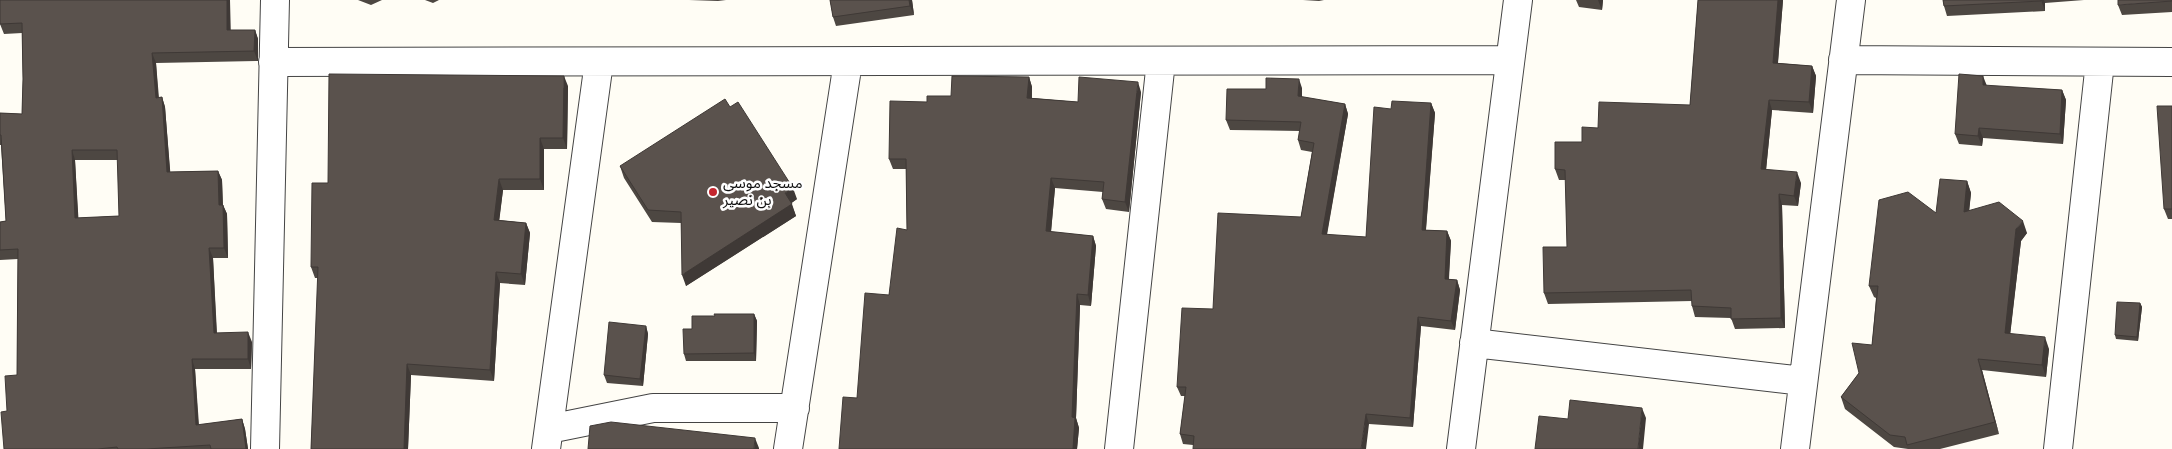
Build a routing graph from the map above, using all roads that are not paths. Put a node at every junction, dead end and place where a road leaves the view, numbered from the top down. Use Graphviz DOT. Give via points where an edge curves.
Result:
graph roads {
  1 [pos="275,0"];
  2 [pos="1518,0"];
  3 [pos="1851,0"];
  4 [pos="1510,60"];
  5 [pos="1843,60"];
  6 [pos="1162,61"];
  7 [pos="273,62"];
  8 [pos="598,62"];
  9 [pos="848,62"];
  10 [pos="2100,62"];
  11 [pos="2172,62"];
  12 [pos="1474,343"];
  13 [pos="1803,382"];
  14 [pos="795,408"];
  15 [pos="547,439"];
  16 [pos="265,449"];
  17 [pos="788,449"];
  18 [pos="1119,449"];
  19 [pos="1461,449"];
  20 [pos="1795,449"];
  21 [pos="2058,449"];
  1 -- 7 [label="street"];
  2 -- 4 [label="street"];
  3 -- 5 [label="street"];
  4 -- 6 [label="street"];
  4 -- 12 [label="street"];
  5 -- 10 [label="street"];
  5 -- 13 [label="street"];
  6 -- 9 [label="street"];
  6 -- 18 [label="street"];
  7 -- 8 [label="street"];
  7 -- 16 [label="street"];
  8 -- 9 [label="street"];
  8 -- 15 [label="street"];
  9 -- 14 [label="street"];
  10 -- 11 [label="street"];
  10 -- 21 [label="street"];
  12 -- 13 [label="street"];
  12 -- 19 [label="street"];
  13 -- 20 [label="street"];
  14 -- 15 [label="street" via="653,408"];
  14 -- 17 [label="street"];
}
